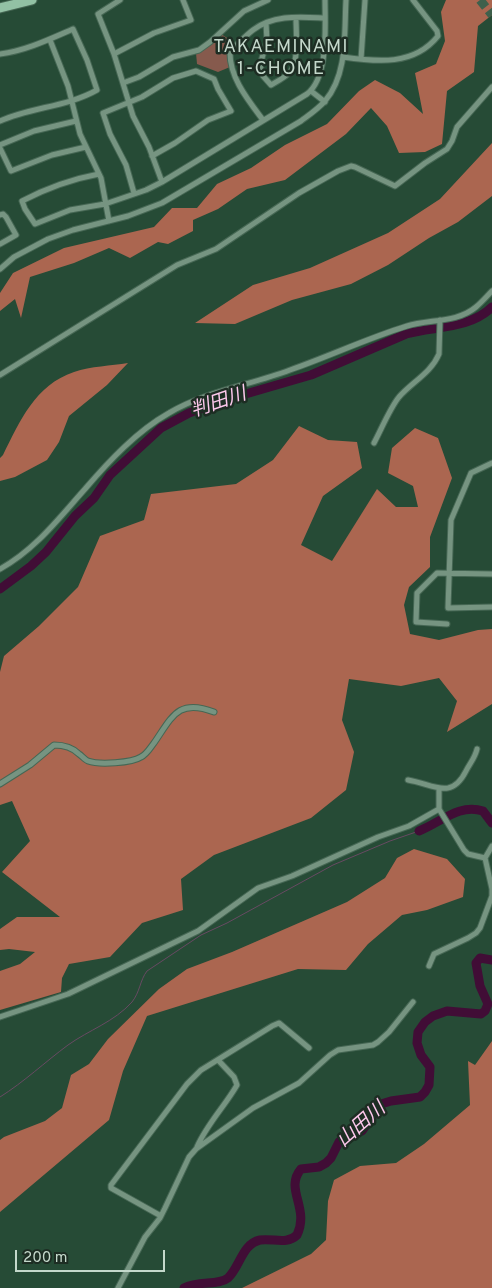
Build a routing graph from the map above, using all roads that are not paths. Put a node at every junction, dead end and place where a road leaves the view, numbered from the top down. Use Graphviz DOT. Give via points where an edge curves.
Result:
graph roads {
  1 [pos="32,0"];
  2 [pos="120,0"];
  3 [pos="183,0"];
  4 [pos="268,0"];
  5 [pos="325,0"];
  6 [pos="346,0"];
  7 [pos="365,0"];
  8 [pos="413,0"];
  9 [pos="0,8"];
  10 [pos="296,18"];
  11 [pos="325,18"];
  12 [pos="266,23"];
  13 [pos="50,40"];
  14 [pos="0,54"];
  15 [pos="114,54"];
  16 [pos="343,57"];
  17 [pos="361,59"];
  18 [pos="123,83"];
  19 [pos="492,87"];
  20 [pos="311,91"];
  21 [pos="71,100"];
  22 [pos="325,102"];
  23 [pos="129,103"];
  24 [pos="263,120"];
  25 [pos="0,121"];
  26 [pos="76,122"];
  27 [pos="0,147"];
  28 [pos="86,147"];
  29 [pos="152,156"];
  30 [pos="100,174"];
  31 [pos="162,182"];
  32 [pos="134,193"];
  33 [pos="105,204"];
  34 [pos="0,215"];
  35 [pos="109,221"];
  36 [pos="0,244"];
  37 [pos="0,268"];
  38 [pos="492,290"];
  39 [pos="440,322"];
  40 [pos="0,375"];
  41 [pos="374,443"];
  42 [pos="492,463"];
  43 [pos="0,569"];
  44 [pos="450,573"];
  45 [pos="492,574"];
  46 [pos="492,607"];
  47 [pos="447,624"];
  48 [pos="214,712"];
  49 [pos="477,749"];
  50 [pos="408,780"];
  51 [pos="0,784"];
  52 [pos="439,789"];
  53 [pos="439,808"];
  54 [pos="492,846"];
  55 [pos="485,858"];
  56 [pos="429,966"];
  57 [pos="413,1002"];
  58 [pos="0,1017"];
  59 [pos="309,1048"];
  60 [pos="218,1060"];
  61 [pos="196,1149"];
  62 [pos="161,1216"];
  63 [pos="118,1288"];
  1 -- 9 [label="street"];
  2 -- 15 [label="street" via="98,14"];
  3 -- 15 [label="street" via="191,20 154,33"];
  4 -- 18 [label="street" via="244,12 199,50 173,57"];
  5 -- 11 [label="street"];
  6 -- 16 [label="street"];
  7 -- 17 [label="street"];
  8 -- 17 [label="street" via="438,31 435,40 401,60"];
  10 -- 11 [label="street"];
  10 -- 12 [label="street"];
  10 -- 12 [label="street" via="293,68 271,85 263,76 260,65 268,41"];
  11 -- 20 [label="street" via="323,64"];
  12 -- 24 [label="street" via="230,51 241,88"];
  13 -- 14 [label="street"];
  13 -- 21 [label="street"];
  13 -- 21 [label="street" via="73,29 87,60 97,90"];
  15 -- 18 [label="street"];
  16 -- 17 [label="street"];
  16 -- 22 [label="street" via="336,83"];
  18 -- 23 [label="street"];
  19 -- 40 [label="street" via="457,127 447,149 395,186 355,167 338,171 216,249 177,266"];
  20 -- 22 [label="street"];
  20 -- 24 [label="street"];
  21 -- 25 [label="street"];
  21 -- 26 [label="street"];
  22 -- 35 [label="street" via="301,121 162,203"];
  23 -- 29 [label="street"];
  23 -- 29 [label="street" via="173,78 196,71 214,79 231,111 208,120"];
  23 -- 32 [label="street" via="103,113 126,165"];
  24 -- 31 [label="street"];
  26 -- 27 [label="street" via="34,131"];
  26 -- 28 [label="street"];
  27 -- 28 [label="street" via="11,171 52,155"];
  28 -- 30 [label="street"];
  29 -- 31 [label="street"];
  30 -- 33 [label="street"];
  30 -- 33 [label="street" via="62,183 22,201 35,224 70,210"];
  31 -- 32 [label="street"];
  32 -- 33 [label="street"];
  33 -- 35 [label="street"];
  34 -- 36 [label="street" via="6,217 16,235"];
  35 -- 37 [label="street" via="48,239"];
  38 -- 39 [label="street" via="470,312"];
  39 -- 41 [label="street" via="437,359 398,398"];
  39 -- 43 [label="street" via="408,325 169,413 144,428 53,526 17,559"];
  42 -- 44 [label="street" via="471,473 451,520"];
  44 -- 45 [label="street"];
  44 -- 46 [label="street" via="448,608"];
  44 -- 47 [label="street" via="437,573 417,594 416,622"];
  48 -- 51 [label="street" via="196,707 181,709 142,757 123,763 88,761 70,748 54,745"];
  49 -- 52 [label="street" via="460,783"];
  50 -- 52 [label="street"];
  52 -- 53 [label="street"];
  53 -- 55 [label="street" via="464,850"];
  53 -- 58 [label="street" via="409,826 258,888 198,931 68,994"];
  54 -- 55 [label="street"];
  55 -- 56 [label="street" via="492,896 480,928 468,938 434,954"];
  57 -- 61 [label="street" via="378,1042 338,1050 300,1083 253,1108"];
  59 -- 60 [label="street" via="279,1024"];
  60 -- 61 [label="street" via="238,1085"];
  60 -- 62 [label="street" via="187,1084 112,1185 111,1188"];
  61 -- 62 [label="street" via="189,1157"];
  62 -- 63 [label="street" via="144,1238"];
}
